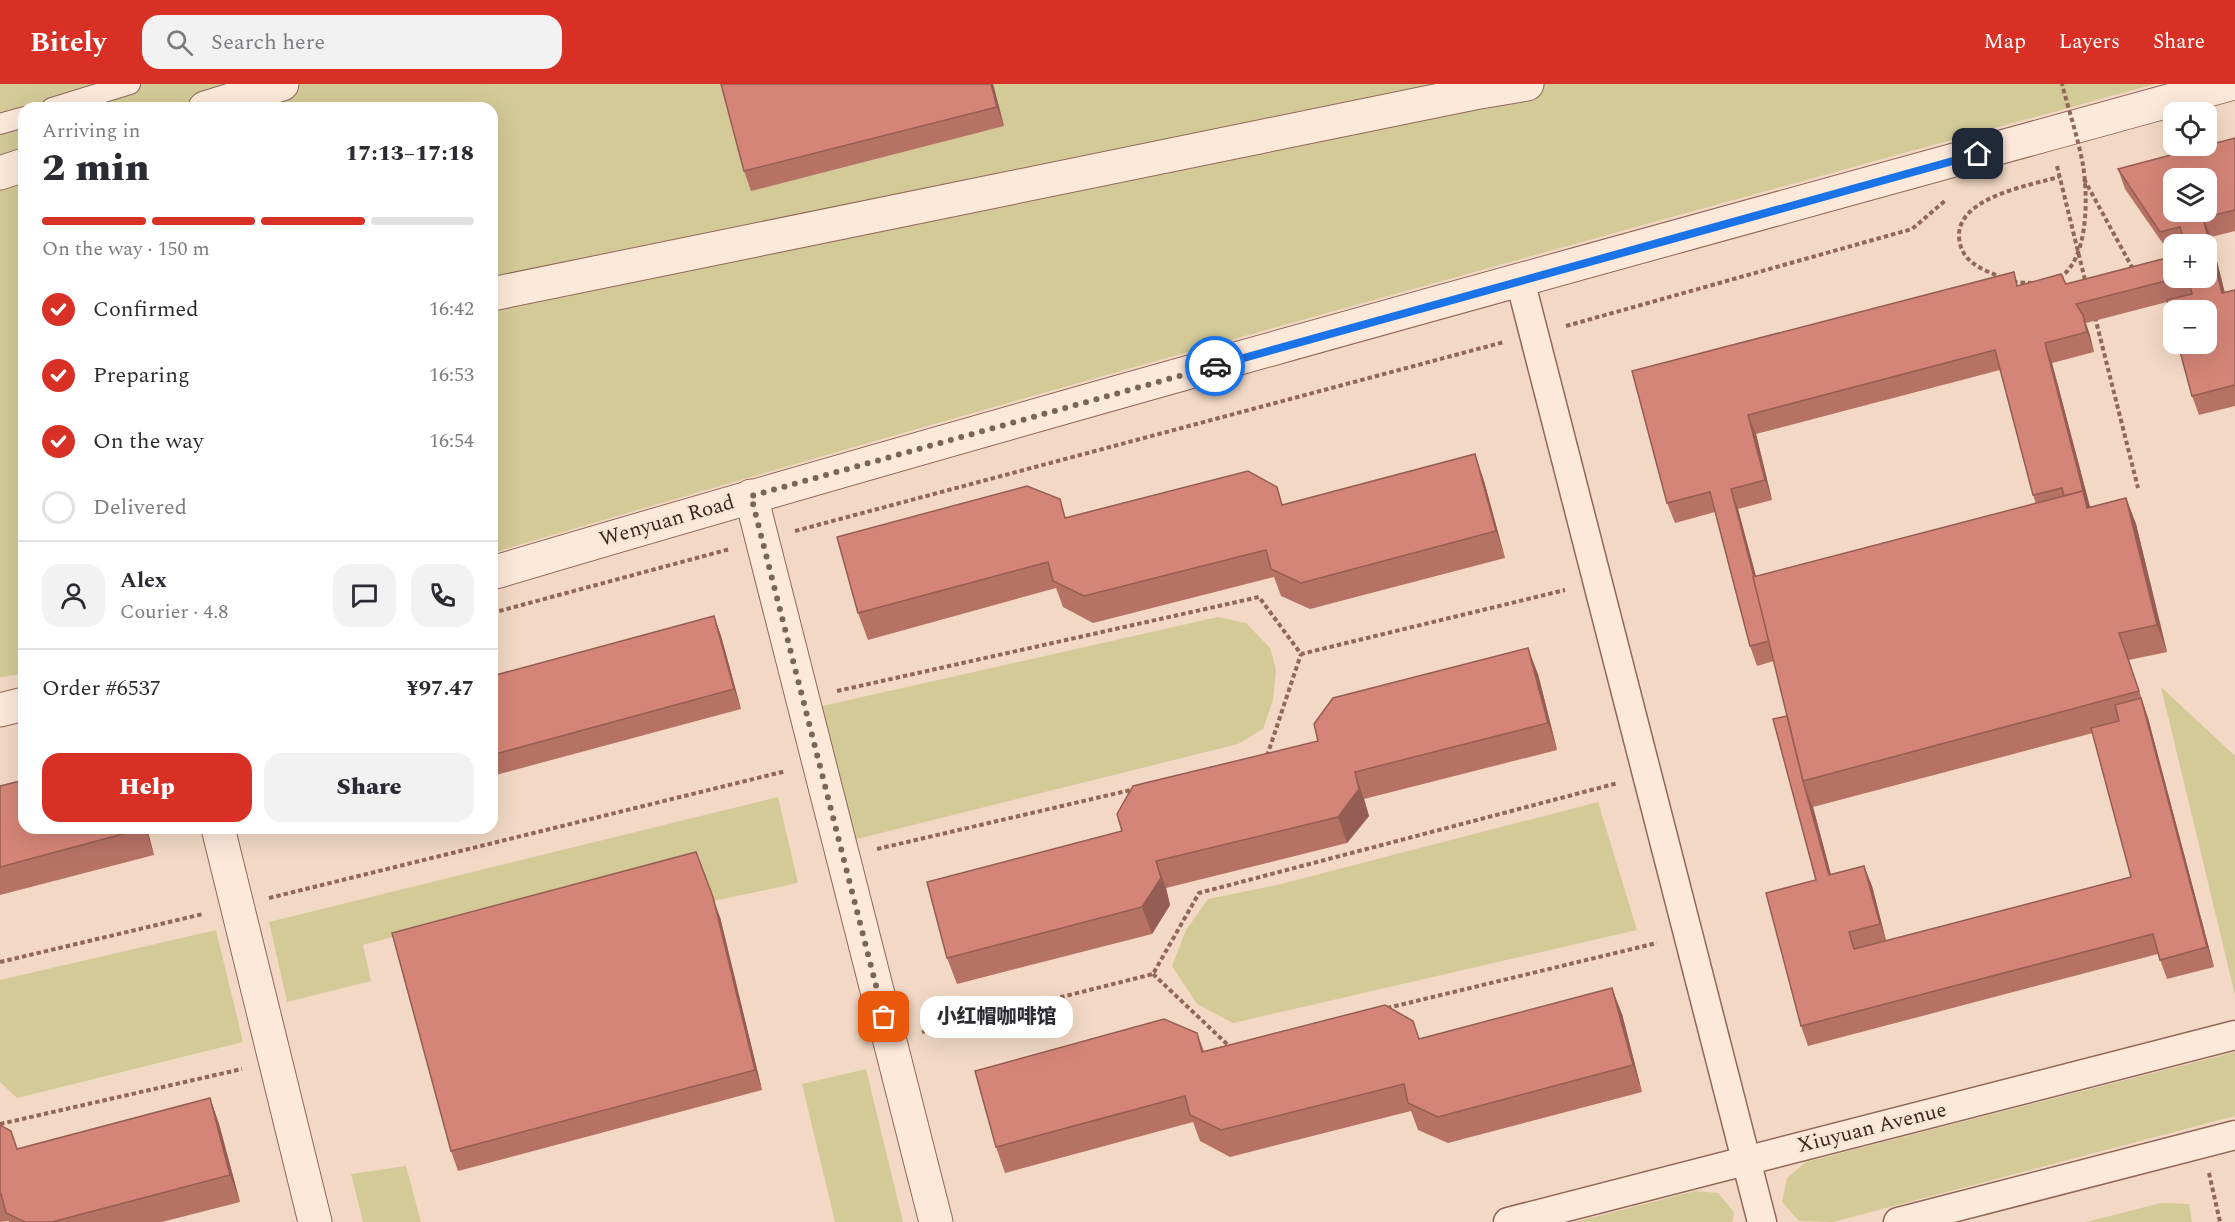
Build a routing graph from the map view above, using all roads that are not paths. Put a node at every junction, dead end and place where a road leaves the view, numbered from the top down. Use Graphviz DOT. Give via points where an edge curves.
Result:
graph roads {
  1 [pos="130,84"];
  2 [pos="282,84"];
  3 [pos="1527,84"];
  4 [pos="2230,84"];
  5 [pos="1473,88"];
  6 [pos="72,102"];
  7 [pos="225,102"];
  8 [pos="18,119"];
  9 [pos="0,124"];
  10 [pos="18,167"];
  11 [pos="0,173"];
  12 [pos="1520,280"];
  13 [pos="498,293"];
  14 [pos="751,496"];
  15 [pos="498,571"];
  16 [pos="18,706"];
  17 [pos="0,710"];
  18 [pos="220,834"];
  19 [pos="2235,1035"];
  20 [pos="2235,1135"];
  21 [pos="1747,1160"];
  22 [pos="315,1222"];
  23 [pos="936,1222"];
  24 [pos="1509,1222"];
  25 [pos="1762,1222"];
  26 [pos="1898,1222"];
  1 -- 6 [label="lane"];
  2 -- 7 [label="street"];
  3 -- 5 [label="street"];
  4 -- 12 [label="street, Wenyuan Road"];
  5 -- 13 [label="street"];
  8 -- 9 [label="lane"];
  10 -- 11 [label="street"];
  12 -- 14 [label="street, Wenyuan Road"];
  12 -- 21 [label="street"];
  14 -- 15 [label="street, Wenyuan Road"];
  14 -- 23 [label="street"];
  16 -- 17 [label="street"];
  18 -- 22 [label="street"];
  19 -- 21 [label="street, Xiuyuan Avenue"];
  20 -- 26 [label="street"];
  21 -- 24 [label="street, Xiuyuan Avenue"];
  21 -- 25 [label="street"];
}
